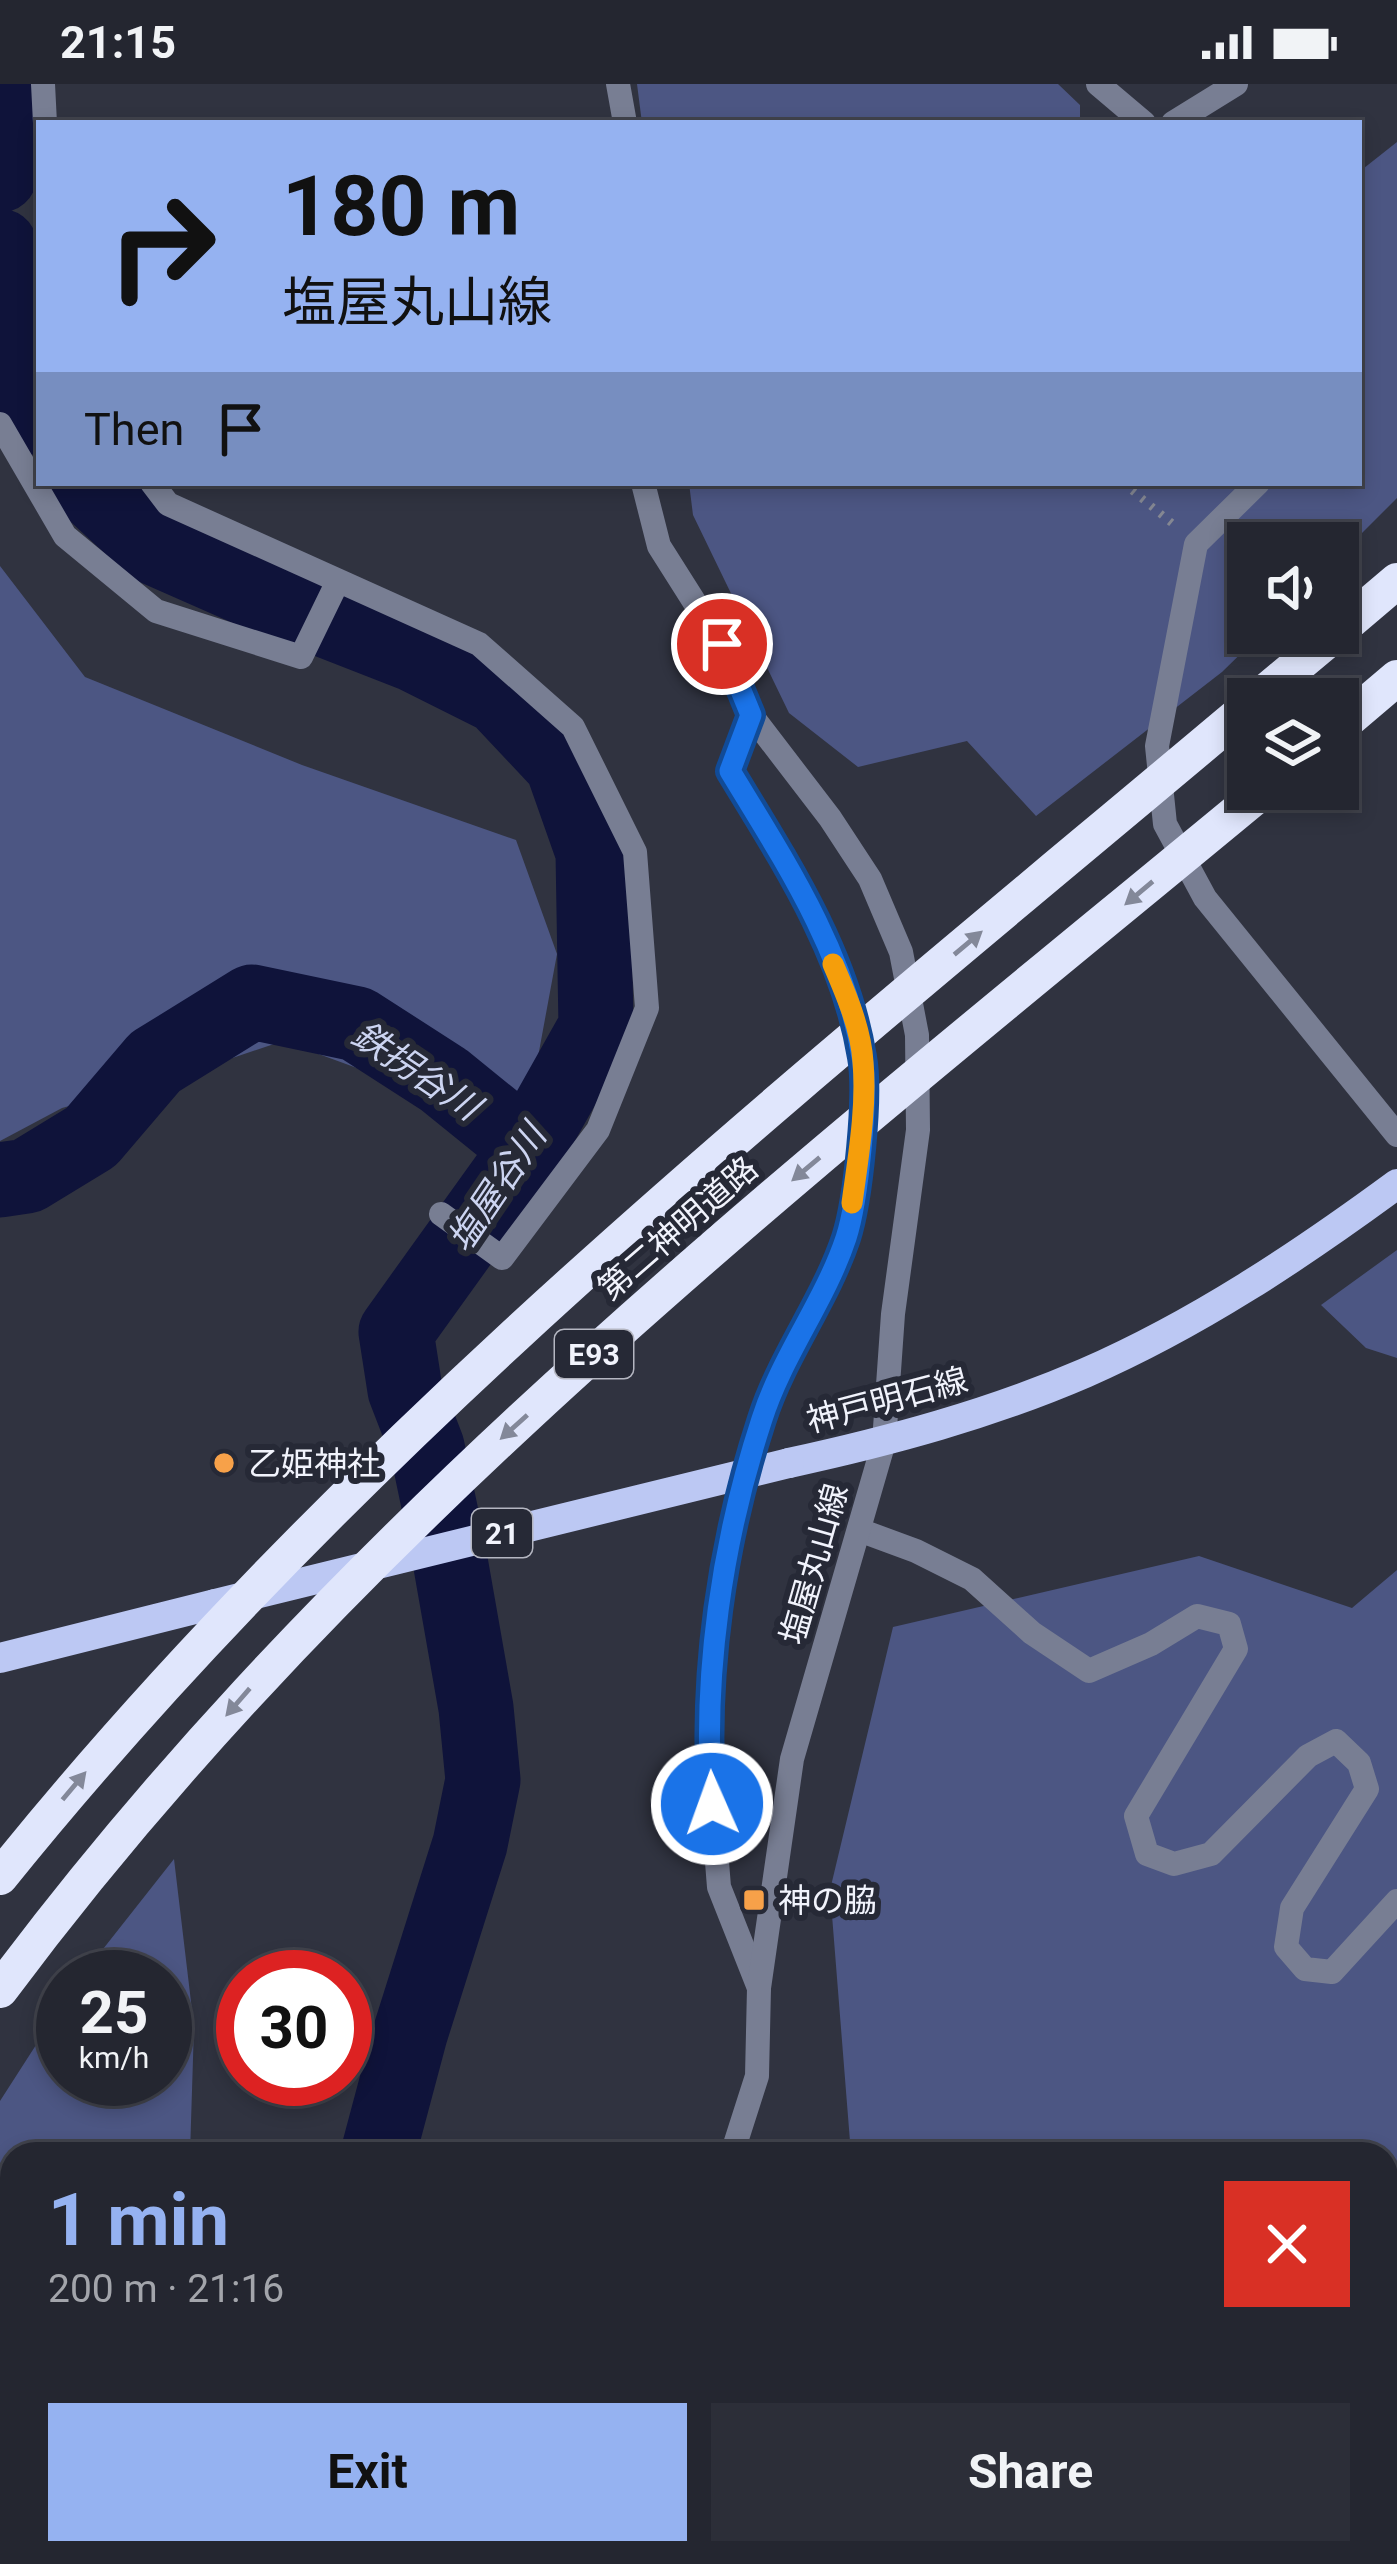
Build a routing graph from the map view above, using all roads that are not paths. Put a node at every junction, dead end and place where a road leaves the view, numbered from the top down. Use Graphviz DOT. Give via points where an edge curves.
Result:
graph roads {
  1 [pos="44,84"];
  2 [pos="618,84"];
  3 [pos="1098,84"];
  4 [pos="1236,84"];
  5 [pos="45,120"];
  6 [pos="624,120"];
  7 [pos="1140,120"];
  8 [pos="1178,120"];
  9 [pos="0,424"];
  10 [pos="154,486"];
  11 [pos="644,486"];
  12 [pos="1255,486"];
  13 [pos="338,581"];
  14 [pos="1397,581"];
  15 [pos="1359,613"];
  16 [pos="1311,654"];
  17 [pos="1282,678"];
  18 [pos="1397,678"];
  19 [pos="1359,710"];
  20 [pos="751,715"];
  21 [pos="1227,725"];
  22 [pos="1239,810"];
  23 [pos="1397,1135"];
  24 [pos="1397,1184"];
  25 [pos="441,1214"];
  26 [pos="884,1442"];
  27 [pos="859,1530"];
  28 [pos="0,1658"];
  29 [pos="0,1877"];
  30 [pos="1397,1901"];
  31 [pos="759,1988"];
  32 [pos="0,1990"];
  33 [pos="736,2142"];
  1 -- 5 [label="street"];
  2 -- 6 [label="street"];
  3 -- 7 [label="street"];
  4 -- 8 [label="street"];
  9 -- 13 [label="street" via="65,536 156,611 301,657"];
  10 -- 13 [label="street" via="168,504"];
  11 -- 20 [label="street, 塩屋丸山線" via="659,546 722,644"];
  12 -- 23 [label="street" via="1196,544 1157,746 1165,824 1205,898"];
  13 -- 25 [label="street" via="479,644 573,727 635,852 647,1008 598,1130 502,1258"];
  14 -- 15 [label="highway"];
  16 -- 17 [label="highway"];
  18 -- 19 [label="highway"];
  20 -- 26 [label="street, 塩屋丸山線" via="870,879 901,952 917,1035 918,1130"];
  20 -- 31 [label="street" via="730,771 802,890 848,998 863,1062 847,1236 763,1415 728,1547 716,1634 709,1762 719,1887"];
  29 -- 21 [label="highway, 第二神明道路 / E93, one-way, bridge" via="196,1650 450,1396 749,1127"];
  22 -- 32 [label="highway, 第二神明道路 / E93, one-way, bridge" via="792,1180 428,1508 256,1681"];
  24 -- 26 [label="main road, 神戸明石線 / 21" via="1262,1279 1087,1372"];
  26 -- 27 [label="street, 塩屋丸山線"];
  26 -- 28 [label="main road, 神戸明石線 / 21, bridge"];
  27 -- 30 [label="street" via="972,1579 1089,1671 1197,1616 1228,1624 1236,1649 1136,1816 1147,1854 1174,1864 1210,1854 1308,1756 1336,1741 1359,1763 1367,1789 1292,1909 1286,1948 1305,1969 1331,1972"];
  27 -- 31 [label="street, 塩屋丸山線" via="791,1760"];
  31 -- 33 [label="street, 塩屋丸山線" via="757,2075"];
}
